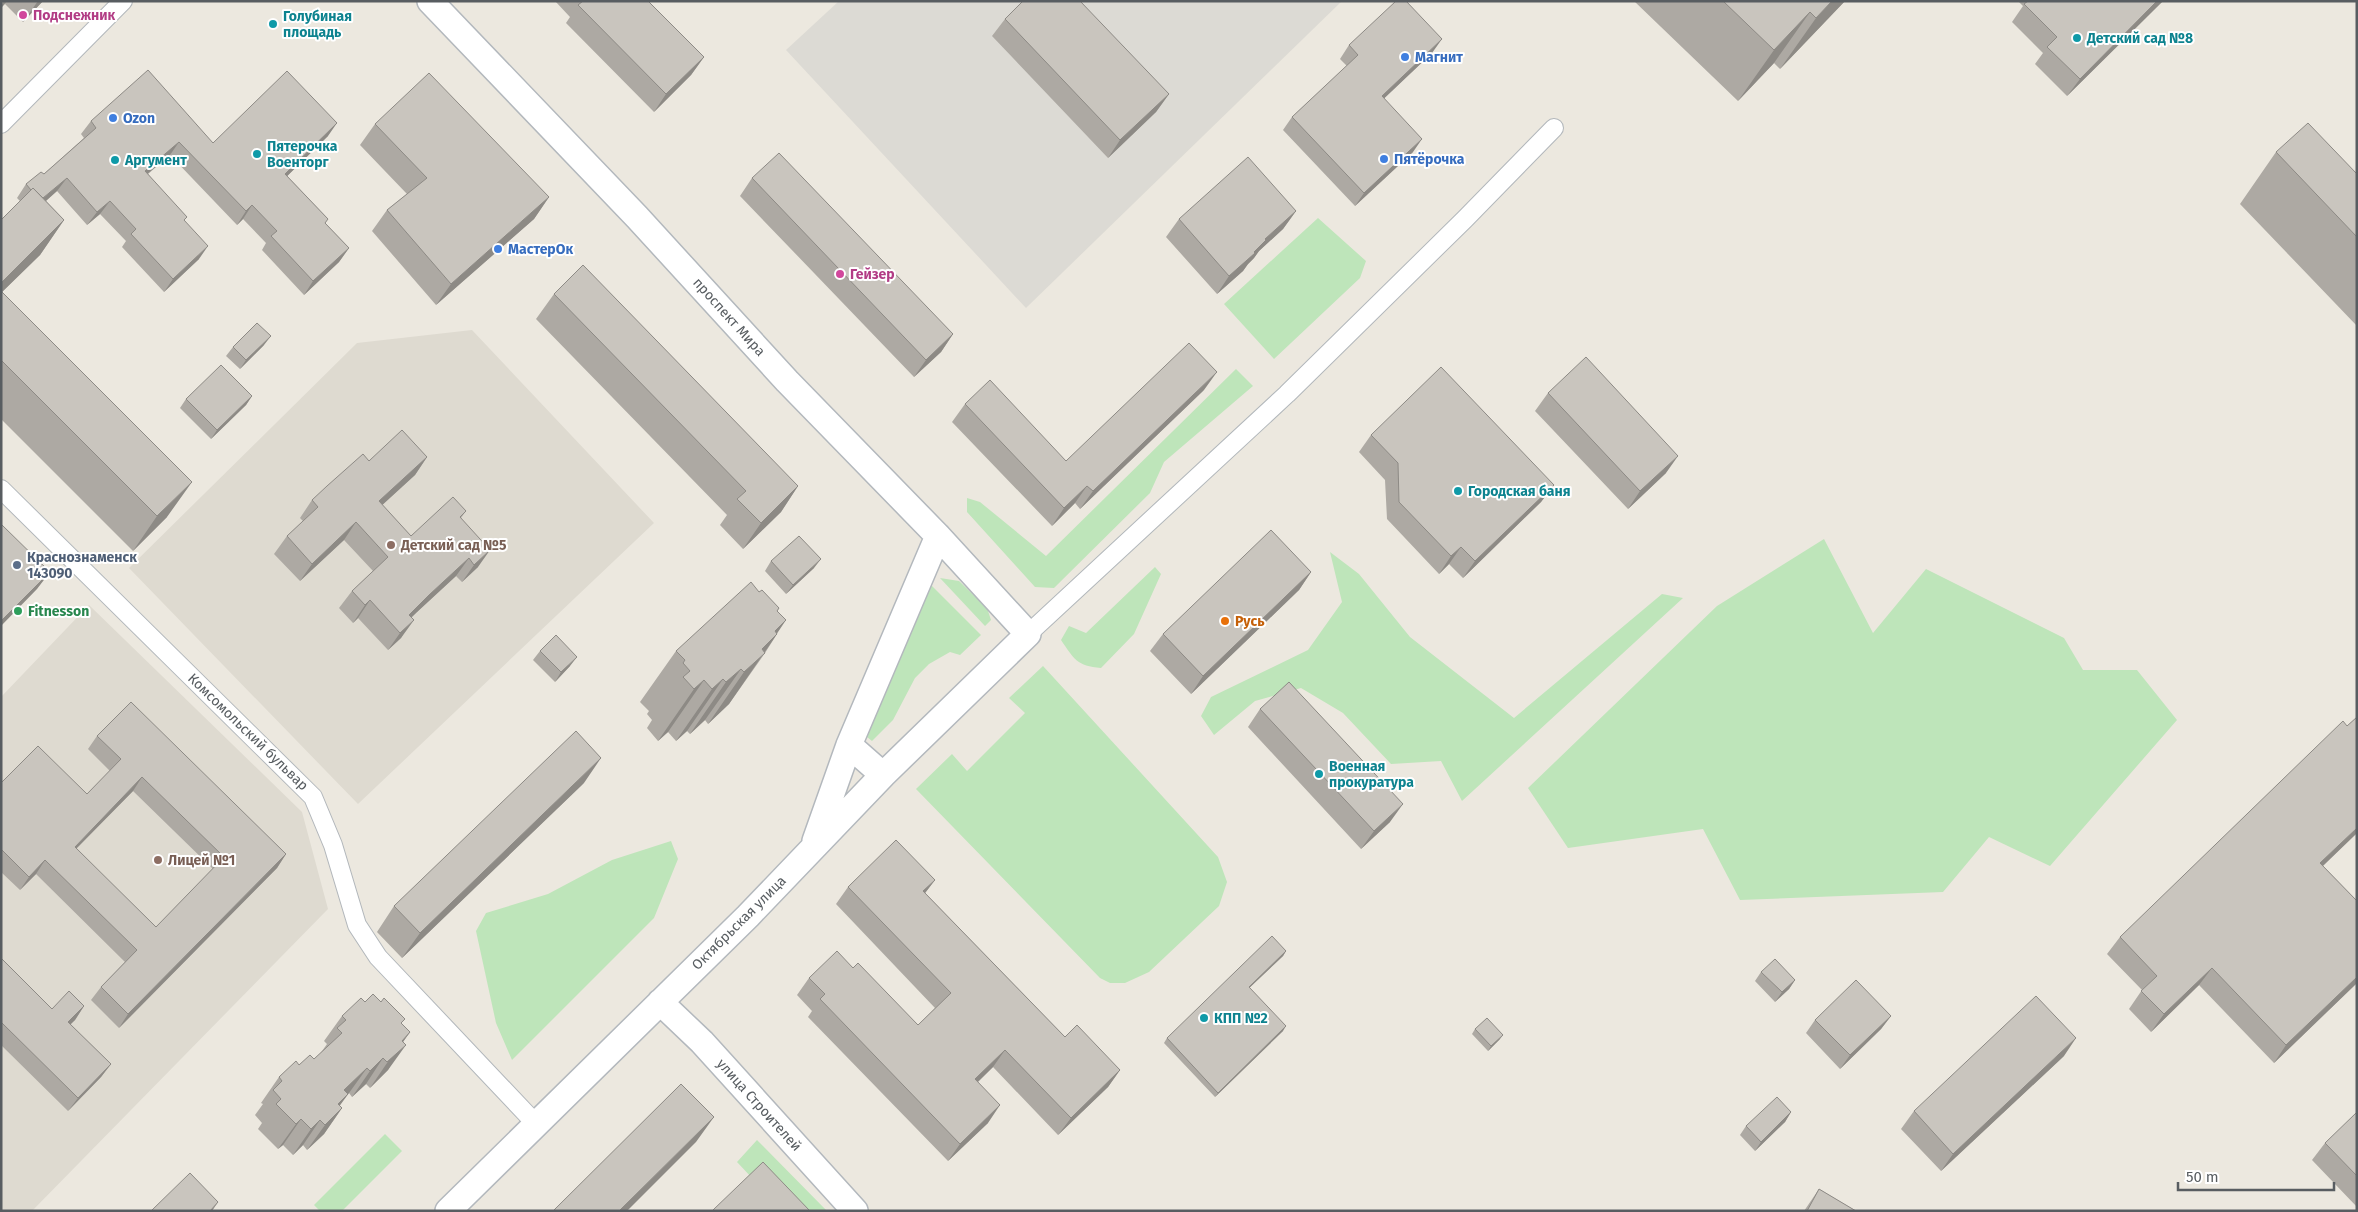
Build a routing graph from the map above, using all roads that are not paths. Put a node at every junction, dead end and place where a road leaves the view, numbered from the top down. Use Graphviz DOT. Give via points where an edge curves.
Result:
graph roads {
  1 [pos="123,1"];
  2 [pos="430,1"];
  3 [pos="1,124"];
  4 [pos="1554,128"];
  5 [pos="1,489"];
  6 [pos="938,536"];
  7 [pos="1028,634"];
  8 [pos="849,745"];
  9 [pos="883,775"];
  10 [pos="812,850"];
  11 [pos="660,1002"];
  12 [pos="537,1125"];
  13 [pos="448,1211"];
  14 [pos="855,1211"];
  1 -- 3 [label="street"];
  2 -- 6 [label="street, проспект Мира" via="637,216 787,381"];
  4 -- 7 [label="street" via="1287,394"];
  5 -- 12 [label="street, Комсомольский бульвар" via="313,796 333,845 357,925 378,957"];
  6 -- 7 [label="street, проспект Мира"];
  6 -- 8 [label="street"];
  7 -- 9 [label="street, Октябрьская улица"];
  8 -- 9 [label="street"];
  8 -- 10 [label="street"];
  9 -- 10 [label="street, Октябрьская улица"];
  10 -- 11 [label="street, Октябрьская улица"];
  11 -- 12 [label="street, Октябрьская улица"];
  11 -- 14 [label="street, улица Строителей" via="702,1042"];
  12 -- 13 [label="street, Октябрьская улица"];
}
